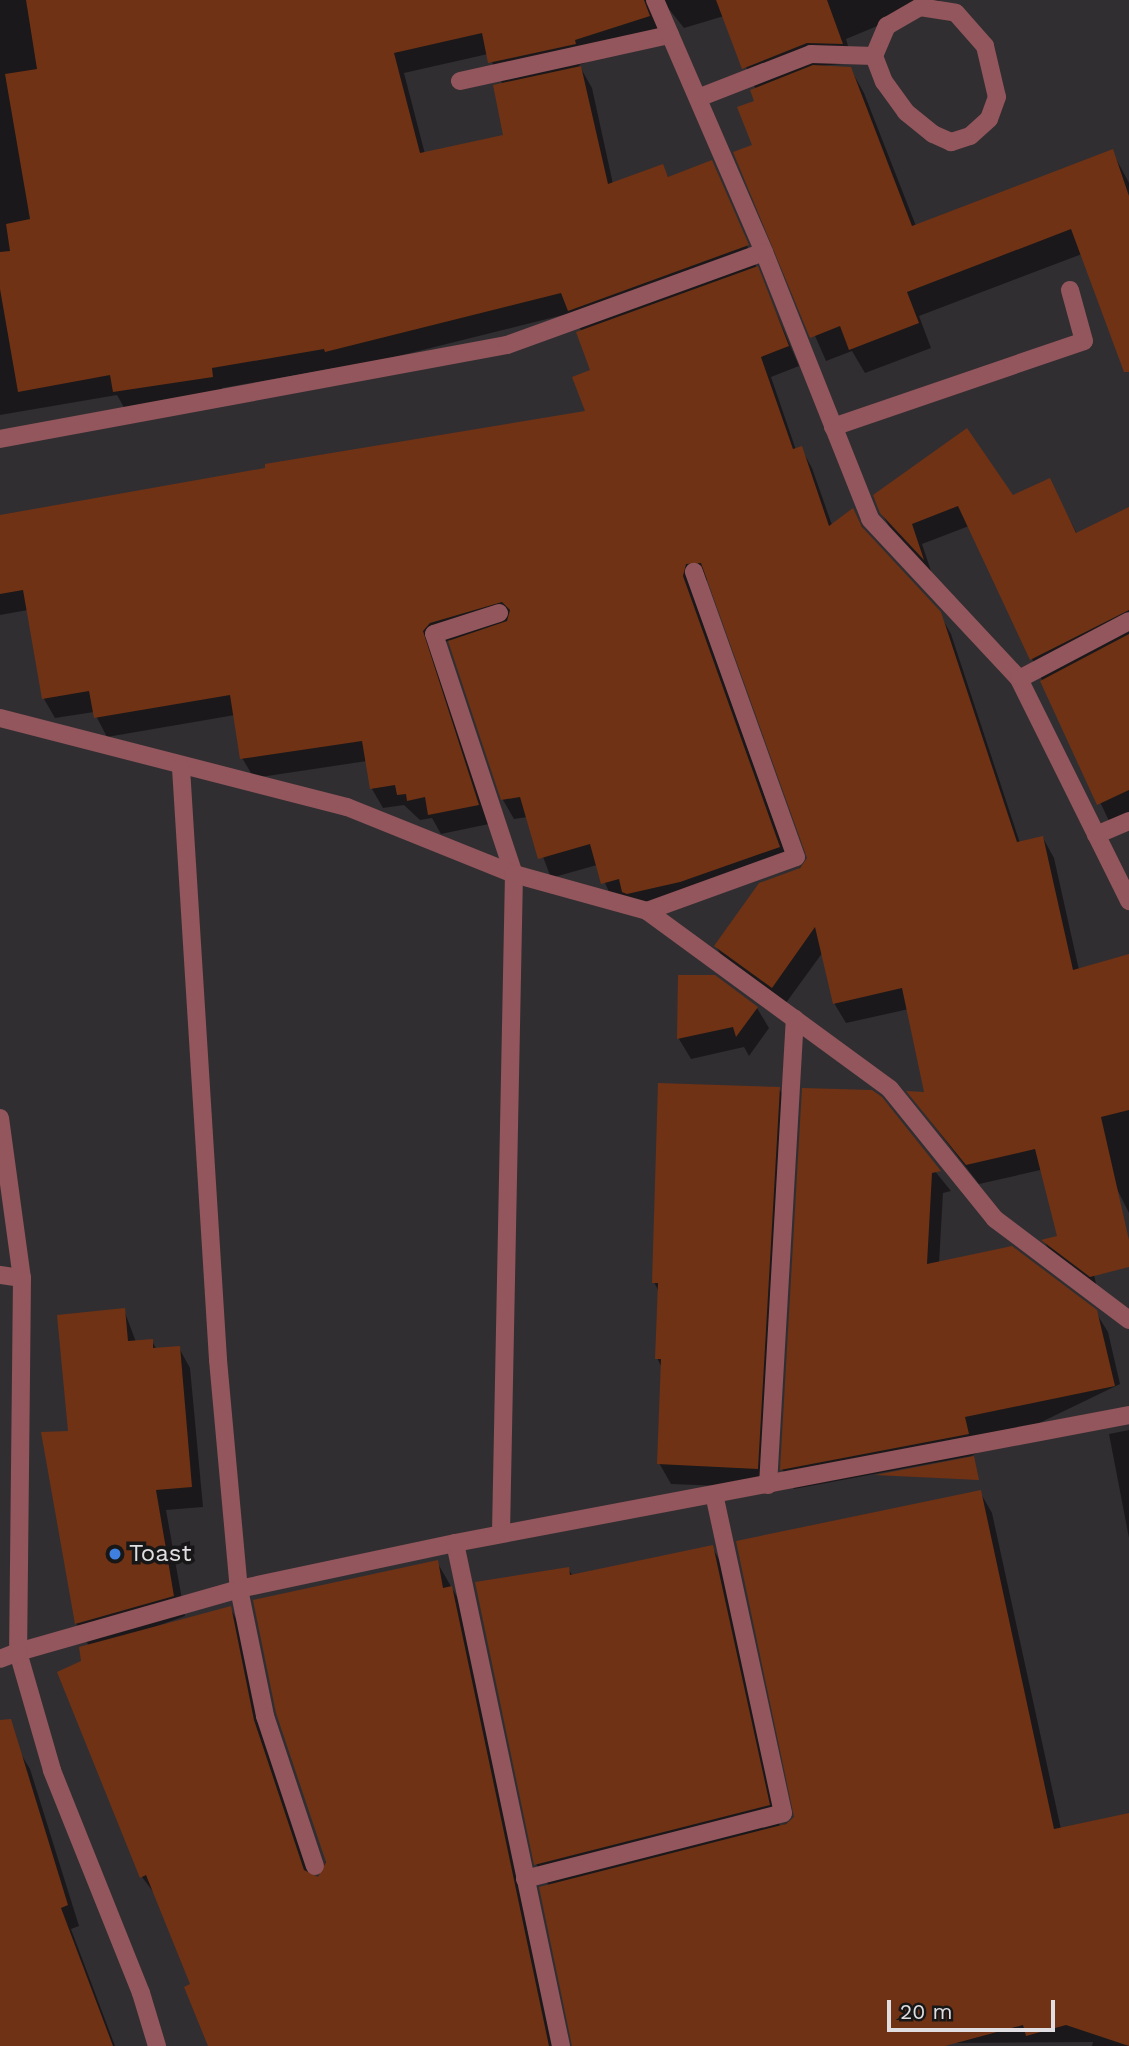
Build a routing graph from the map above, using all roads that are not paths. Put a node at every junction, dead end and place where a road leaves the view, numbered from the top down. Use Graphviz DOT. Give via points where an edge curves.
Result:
graph roads {
  1 [pos="655,0"];
  2 [pos="670,35"];
  3 [pos="874,56"];
  4 [pos="460,81"];
  5 [pos="698,98"];
  6 [pos="764,253"];
  7 [pos="1070,290"];
  8 [pos="833,427"];
  9 [pos="0,439"];
  10 [pos="694,572"];
  11 [pos="499,613"];
  12 [pos="1129,621"];
  13 [pos="1020,679"];
  14 [pos="0,718"];
  15 [pos="181,768"];
  16 [pos="1129,821"];
  17 [pos="1097,835"];
  18 [pos="514,874"];
  19 [pos="1129,901"];
  20 [pos="647,911"];
  21 [pos="796,1019"];
  22 [pos="0,1118"];
  23 [pos="0,1275"];
  24 [pos="22,1278"];
  25 [pos="1129,1320"];
  26 [pos="1129,1415"];
  27 [pos="768,1485"];
  28 [pos="714,1495"];
  29 [pos="501,1533"];
  30 [pos="455,1543"];
  31 [pos="239,1589"];
  32 [pos="18,1652"];
  33 [pos="0,1659"];
  34 [pos="315,1866"];
  35 [pos="525,1879"];
  36 [pos="157,2046"];
  37 [pos="561,2046"];
  1 -- 2 [label="street"];
  2 -- 4 [label="street"];
  2 -- 5 [label="street"];
  3 -- 3 [label="street" via="887,26 902,16 920,8 956,13 985,46 994,71 997,97 989,119 970,136 950,142 933,134 906,112 884,82"];
  3 -- 5 [label="street" via="811,54"];
  5 -- 6 [label="street"];
  6 -- 8 [label="street"];
  6 -- 9 [label="street" via="507,345"];
  7 -- 8 [label="street" via="1084,341"];
  8 -- 13 [label="street" via="870,519"];
  10 -- 20 [label="street" via="796,857"];
  11 -- 18 [label="street" via="434,634"];
  12 -- 13 [label="street"];
  13 -- 17 [label="street"];
  14 -- 15 [label="street"];
  15 -- 18 [label="street" via="347,807"];
  15 -- 31 [label="street" via="218,1360"];
  16 -- 17 [label="street"];
  17 -- 19 [label="street"];
  18 -- 20 [label="street"];
  18 -- 29 [label="street"];
  20 -- 21 [label="street"];
  21 -- 25 [label="street" via="890,1089 995,1219"];
  21 -- 27 [label="street"];
  22 -- 24 [label="street"];
  23 -- 24 [label="street"];
  24 -- 32 [label="street"];
  26 -- 27 [label="street"];
  27 -- 28 [label="street"];
  28 -- 29 [label="street"];
  28 -- 35 [label="street" via="783,1813"];
  29 -- 30 [label="street"];
  30 -- 31 [label="street"];
  30 -- 35 [label="street"];
  31 -- 32 [label="street"];
  31 -- 34 [label="street" via="265,1716"];
  32 -- 33 [label="street"];
  32 -- 36 [label="street" via="52,1770 141,1993"];
  35 -- 37 [label="street"];
}
